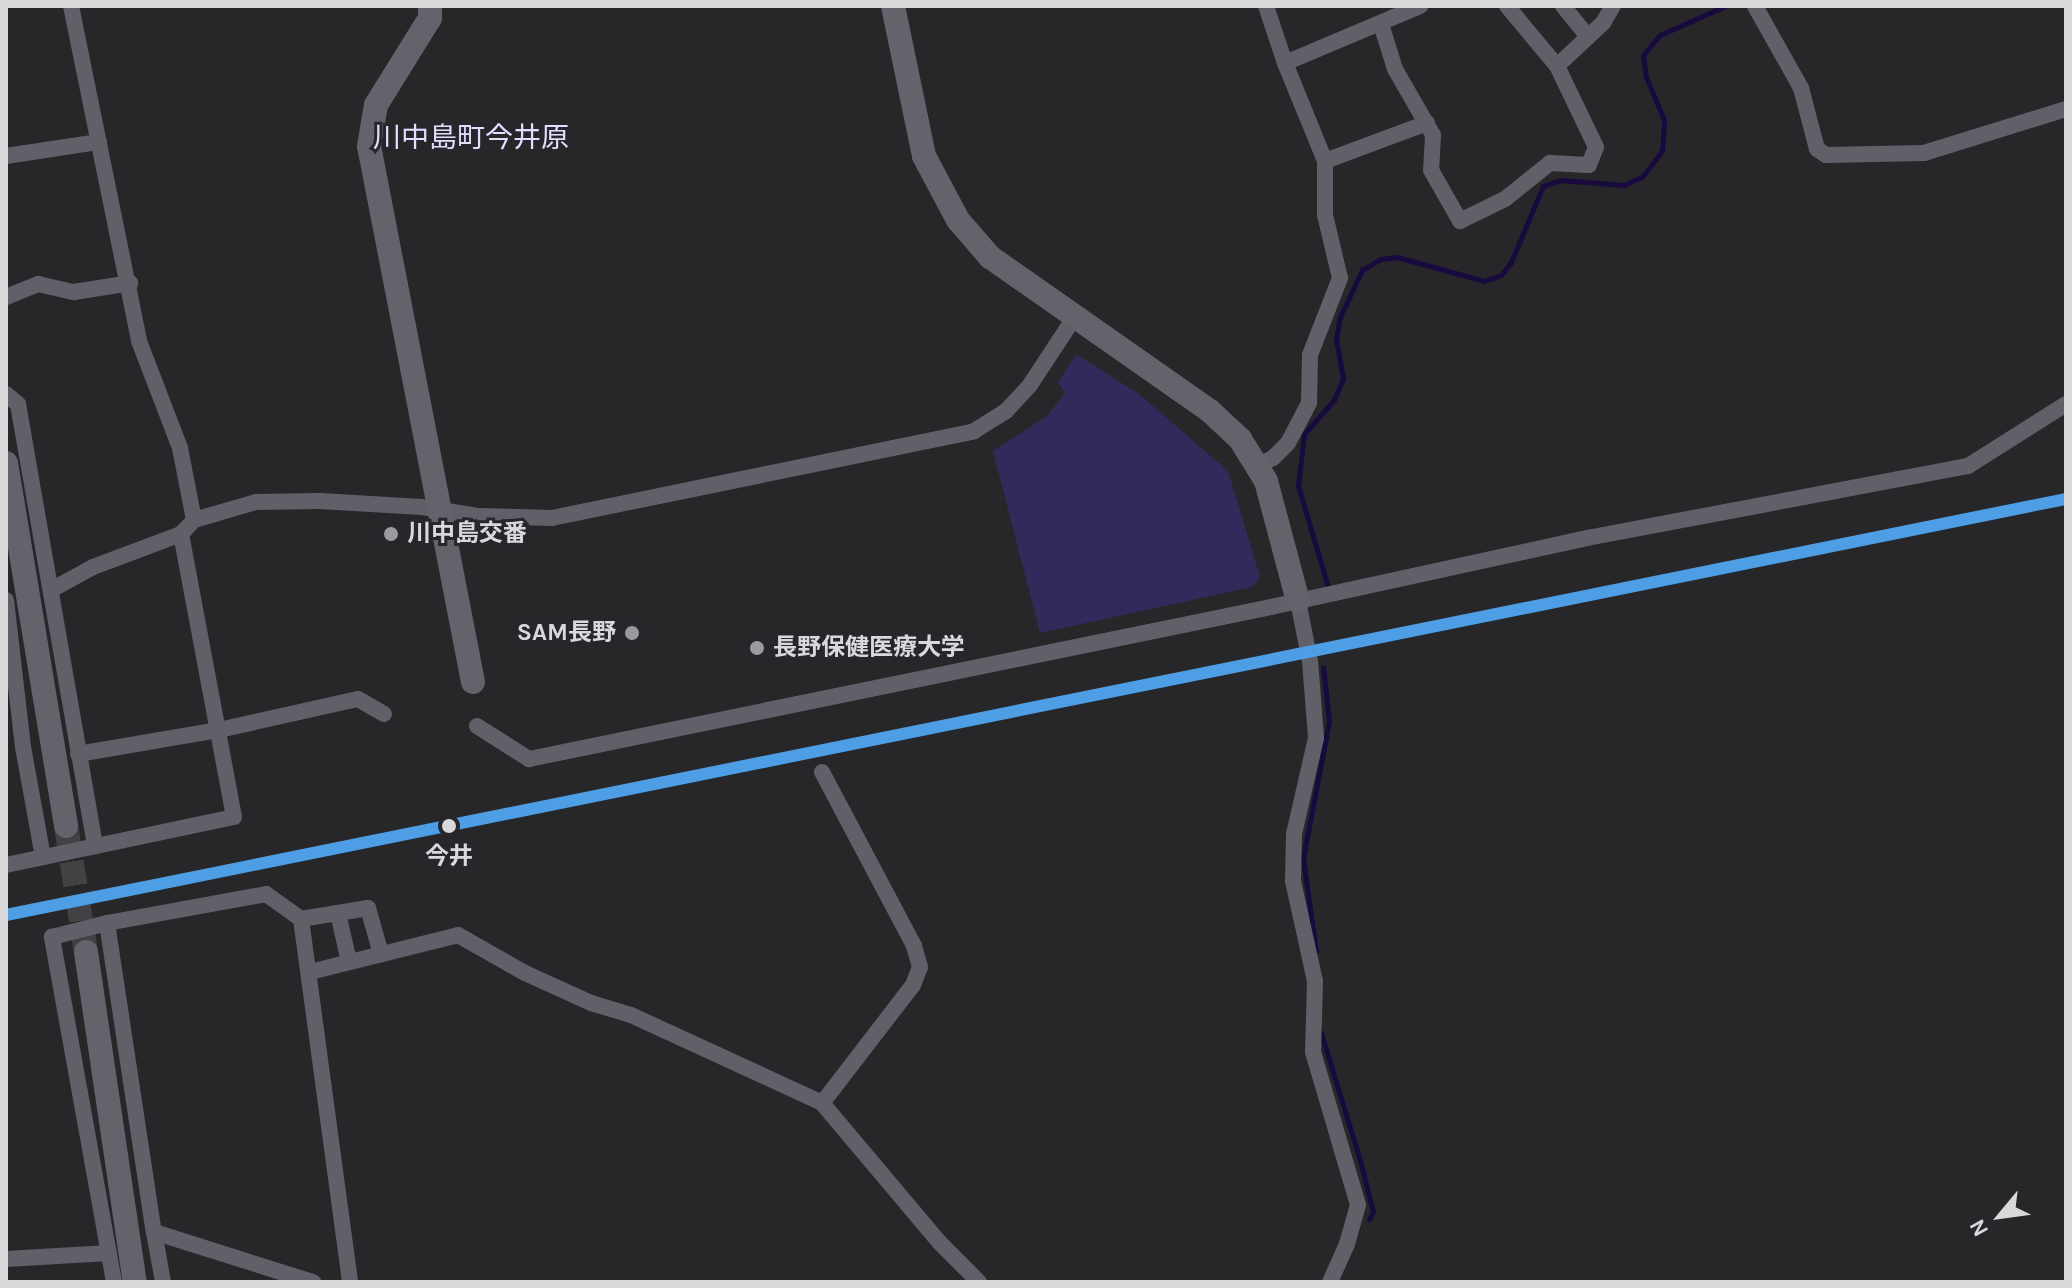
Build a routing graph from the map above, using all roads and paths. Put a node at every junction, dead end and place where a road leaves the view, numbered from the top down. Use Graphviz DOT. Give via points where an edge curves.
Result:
graph roads {
  1 [pos="71,6"];
  2 [pos="430,6"];
  3 [pos="893,6"];
  4 [pos="1266,6"];
  5 [pos="1420,6"];
  6 [pos="1507,6"];
  7 [pos="1563,6"];
  8 [pos="1613,6"];
  9 [pos="1755,6"];
  10 [pos="1381,24"];
  11 [pos="1588,37"];
  12 [pos="1285,63"];
  13 [pos="1557,66"];
  14 [pos="2066,109"];
  15 [pos="1427,123"];
  16 [pos="99,142"];
  17 [pos="6,156"];
  18 [pos="1325,161"];
  19 [pos="130,283"];
  20 [pos="6,297"];
  21 [pos="1074,318"];
  22 [pos="6,394"];
  23 [pos="2066,404"];
  24 [pos="6,463"];
  25 [pos="1257,466"];
  26 [pos="442,511"];
  27 [pos="194,520"];
  28 [pos="181,534"];
  29 [pos="51,590"];
  30 [pos="6,600"];
  31 [pos="1298,601"];
  32 [pos="473,682"];
  33 [pos="384,714"];
  34 [pos="477,726"];
  35 [pos="219,730"];
  36 [pos="78,754"];
  37 [pos="822,772"];
  38 [pos="66,826"];
  39 [pos="95,846"];
  40 [pos="43,857"];
  41 [pos="6,865"];
  42 [pos="338,913"];
  43 [pos="301,919"];
  44 [pos="107,923"];
  45 [pos="86,952"];
  46 [pos="381,954"];
  47 [pos="349,962"];
  48 [pos="310,972"];
  49 [pos="822,1103"];
  50 [pos="154,1232"];
  51 [pos="109,1253"];
  52 [pos="6,1259"];
  53 [pos="114,1282"];
  54 [pos="135,1282"];
  55 [pos="163,1282"];
  56 [pos="313,1282"];
  57 [pos="350,1282"];
  58 [pos="979,1282"];
  59 [pos="1330,1282"];
  1 -- 16 [label="street"];
  2 -- 26 [label="street" via="430,18 376,105 369,146"];
  3 -- 21 [label="street" via="924,156 958,220 990,257"];
  4 -- 12 [label="street"];
  5 -- 10 [label="street"];
  6 -- 13 [label="street"];
  7 -- 11 [label="street"];
  8 -- 11 [label="street"];
  9 -- 14 [label="street" via="1801,88 1817,149 1826,155 1924,153"];
  10 -- 12 [label="street"];
  10 -- 15 [label="street" via="1395,69"];
  11 -- 13 [label="street"];
  12 -- 18 [label="street"];
  13 -- 15 [label="street" via="1596,147 1589,165 1550,163 1505,199 1460,221 1431,170 1433,135"];
  15 -- 18 [label="street"];
  16 -- 17 [label="street"];
  16 -- 19 [label="street"];
  18 -- 25 [label="street" via="1325,215 1340,278 1310,355 1309,403 1288,443"];
  19 -- 20 [label="street" via="74,292 38,284"];
  19 -- 27 [label="street" via="139,341 180,448"];
  21 -- 25 [label="street" via="1210,411 1240,439"];
  21 -- 26 [label="street" via="1030,385 1006,411 974,431 552,518"];
  22 -- 29 [label="street" via="18,404"];
  23 -- 31 [label="street" via="1968,466 1587,538"];
  24 -- 38 [label="street"];
  25 -- 31 [label="street" via="1266,481"];
  26 -- 27 [label="street" via="320,501 256,502"];
  26 -- 32 [label="street"];
  27 -- 28 [label="street"];
  28 -- 29 [label="street" via="93,567"];
  28 -- 35 [label="street"];
  29 -- 36 [label="street"];
  30 -- 40 [label="street" via="23,747"];
  31 -- 34 [label="street" via="529,759"];
  31 -- 59 [label="street" via="1310,661 1316,738 1294,834 1293,881 1315,981 1313,1052 1358,1205"];
  33 -- 35 [label="street" via="358,699"];
  35 -- 36 [label="street"];
  35 -- 39 [label="street" via="234,817"];
  36 -- 39 [label="street"];
  37 -- 49 [label="street" via="914,946 920,967 913,985"];
  39 -- 40 [label="street"];
  40 -- 41 [label="street"];
  42 -- 43 [label="street"];
  42 -- 46 [label="street" via="368,908"];
  42 -- 47 [label="street"];
  43 -- 44 [label="street" via="266,894"];
  43 -- 48 [label="street"];
  44 -- 50 [label="street"];
  44 -- 51 [label="street" via="52,937"];
  45 -- 54 [label="street"];
  46 -- 47 [label="street"];
  46 -- 49 [label="street" via="458,935 525,973 631,1015"];
  47 -- 48 [label="street"];
  48 -- 57 [label="street"];
  49 -- 58 [label="street"];
  50 -- 55 [label="street"];
  50 -- 56 [label="street"];
  51 -- 52 [label="street"];
  51 -- 53 [label="street"];
}
